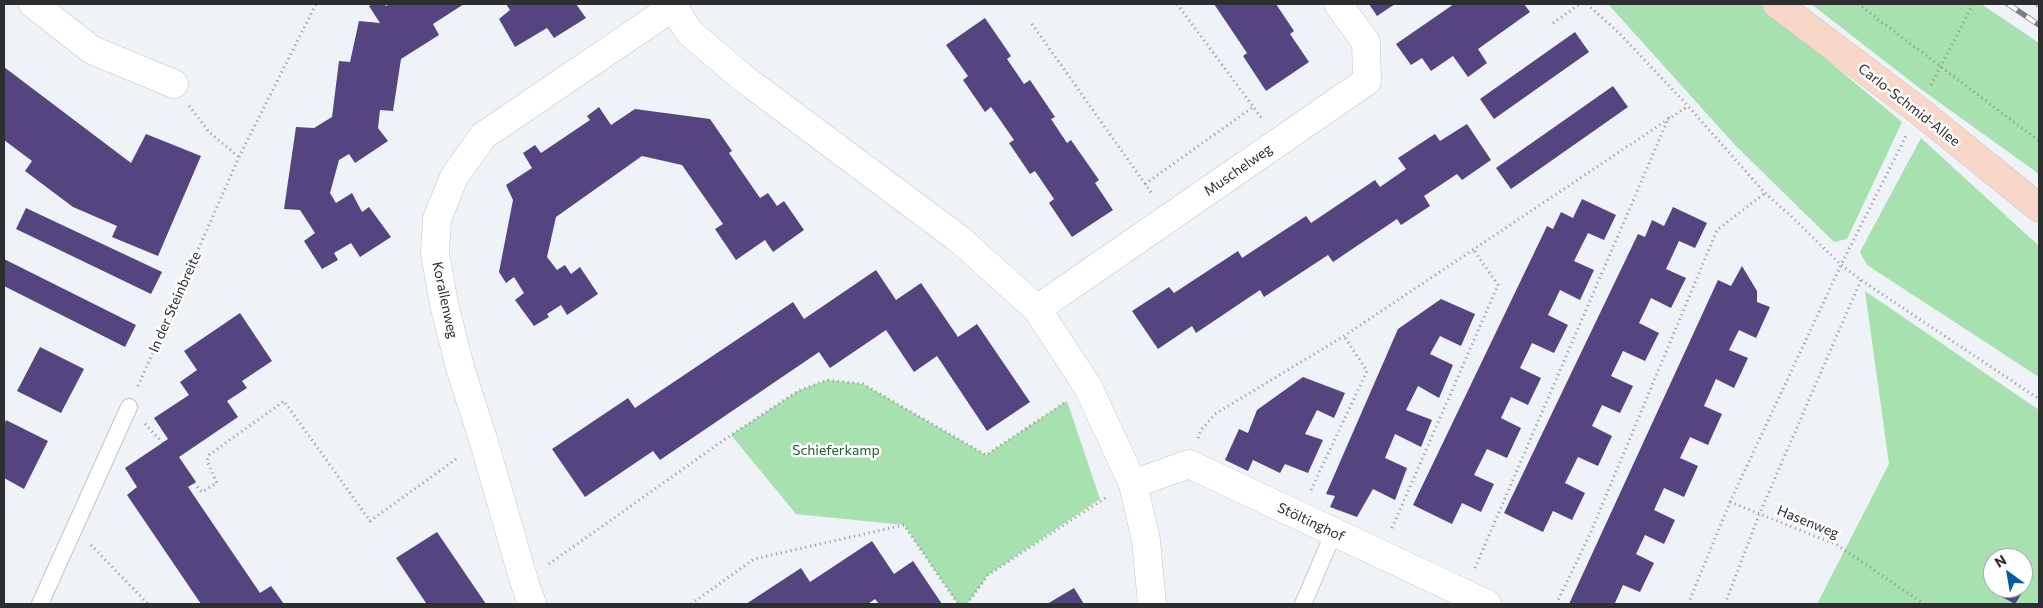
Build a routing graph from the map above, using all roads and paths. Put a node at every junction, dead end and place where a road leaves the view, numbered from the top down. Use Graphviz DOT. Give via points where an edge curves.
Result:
graph roads {
  1 [pos="33,4"];
  2 [pos="316,4"];
  3 [pos="1177,4"];
  4 [pos="1338,4"];
  5 [pos="1580,4"];
  6 [pos="1587,4"];
  7 [pos="1777,4"];
  8 [pos="1858,4"];
  9 [pos="1973,4"];
  10 [pos="672,6"];
  11 [pos="1553,23"];
  12 [pos="1032,24"];
  13 [pos="1940,68"];
  14 [pos="174,84"];
  15 [pos="1688,106"];
  16 [pos="1253,107"];
  17 [pos="1918,110"];
  18 [pos="1670,117"];
  19 [pos="2039,141"];
  20 [pos="1278,142"];
  21 [pos="239,157"];
  22 [pos="1145,184"];
  23 [pos="1765,193"];
  24 [pos="2039,208"];
  25 [pos="1169,218"];
  26 [pos="1473,249"];
  27 [pos="1841,265"];
  28 [pos="1861,280"];
  29 [pos="1037,309"];
  30 [pos="1344,336"];
  31 [pos="1088,387"];
  32 [pos="2039,399"];
  33 [pos="129,407"];
  34 [pos="484,439"];
  35 [pos="1188,464"];
  36 [pos="194,484"];
  37 [pos="1133,484"];
  38 [pos="1730,502"];
  39 [pos="1759,515"];
  40 [pos="1299,516"];
  41 [pos="74,529"];
  42 [pos="1334,532"];
  43 [pos="1380,554"];
  44 [pos="528,593"];
  45 [pos="1475,599"];
  46 [pos="40,604"];
  47 [pos="148,604"];
  48 [pos="691,604"];
  49 [pos="958,604"];
  50 [pos="967,604"];
  51 [pos="1152,604"];
  52 [pos="1303,604"];
  53 [pos="1556,604"];
  54 [pos="1688,604"];
  55 [pos="1725,604"];
  56 [pos="1924,604"];
  1 -- 14 [label="street" via="92,50"];
  2 -- 21 [label="path, In der Steinbreite"];
  3 -- 16 [label="path"];
  4 -- 20 [label="street, Muschelweg" via="1366,42 1367,81"];
  5 -- 11 [label="path"];
  6 -- 15 [label="path"];
  7 -- 17 [label="main road, Carlo-Schmid-Allee"];
  8 -- 13 [label="path"];
  9 -- 13 [label="path"];
  10 -- 29 [label="street" via="689,32 743,78 960,239"];
  10 -- 34 [label="street, Korallenweg" via="483,136 454,177 437,220 434,253 459,361"];
  12 -- 22 [label="path"];
  13 -- 17 [label="path"];
  13 -- 19 [label="path"];
  14 -- 21 [label="path" via="210,133"];
  15 -- 18 [label="path"];
  15 -- 23 [label="path"];
  16 -- 20 [label="path"];
  16 -- 22 [label="path"];
  17 -- 24 [label="main road, Carlo-Schmid-Allee"];
  17 -- 27 [label="path"];
  18 -- 26 [label="path"];
  18 -- 45 [label="path" via="1487,542"];
  20 -- 25 [label="street, Muschelweg"];
  21 -- 33 [label="path, In der Steinbreite"];
  22 -- 25 [label="path"];
  23 -- 27 [label="path"];
  23 -- 53 [label="path" via="1717,230 1590,534"];
  25 -- 29 [label="street, Muschelweg"];
  26 -- 30 [label="path"];
  26 -- 43 [label="path" via="1498,285"];
  27 -- 28 [label="path"];
  27 -- 38 [label="path"];
  28 -- 32 [label="path"];
  28 -- 39 [label="path"];
  29 -- 31 [label="street"];
  30 -- 35 [label="path" via="1215,414 1201,430"];
  30 -- 40 [label="path" via="1367,371"];
  31 -- 37 [label="street"];
  31 -- 44 [label="path" via="986,455 862,384 827,380 798,391 731,435"];
  33 -- 41 [label="lane"];
  34 -- 36 [label="path" via="370,521 284,401 209,455 208,461 217,483 202,492"];
  34 -- 44 [label="street, Korallenweg"];
  35 -- 37 [label="street"];
  35 -- 40 [label="street, Stöltinghof"];
  37 -- 50 [label="path" via="1100,499 988,575"];
  37 -- 51 [label="street" via="1146,540"];
  38 -- 39 [label="path, Hasenweg"];
  38 -- 54 [label="path"];
  39 -- 55 [label="path"];
  39 -- 56 [label="path, Hasenweg" via="1837,545"];
  40 -- 42 [label="street, Stöltinghof"];
  41 -- 46 [label="lane"];
  41 -- 47 [label="path"];
  42 -- 43 [label="street, Stöltinghof"];
  42 -- 52 [label="lane"];
  43 -- 45 [label="street, Stöltinghof"];
  48 -- 49 [label="path" via="754,559 904,525"];
}
